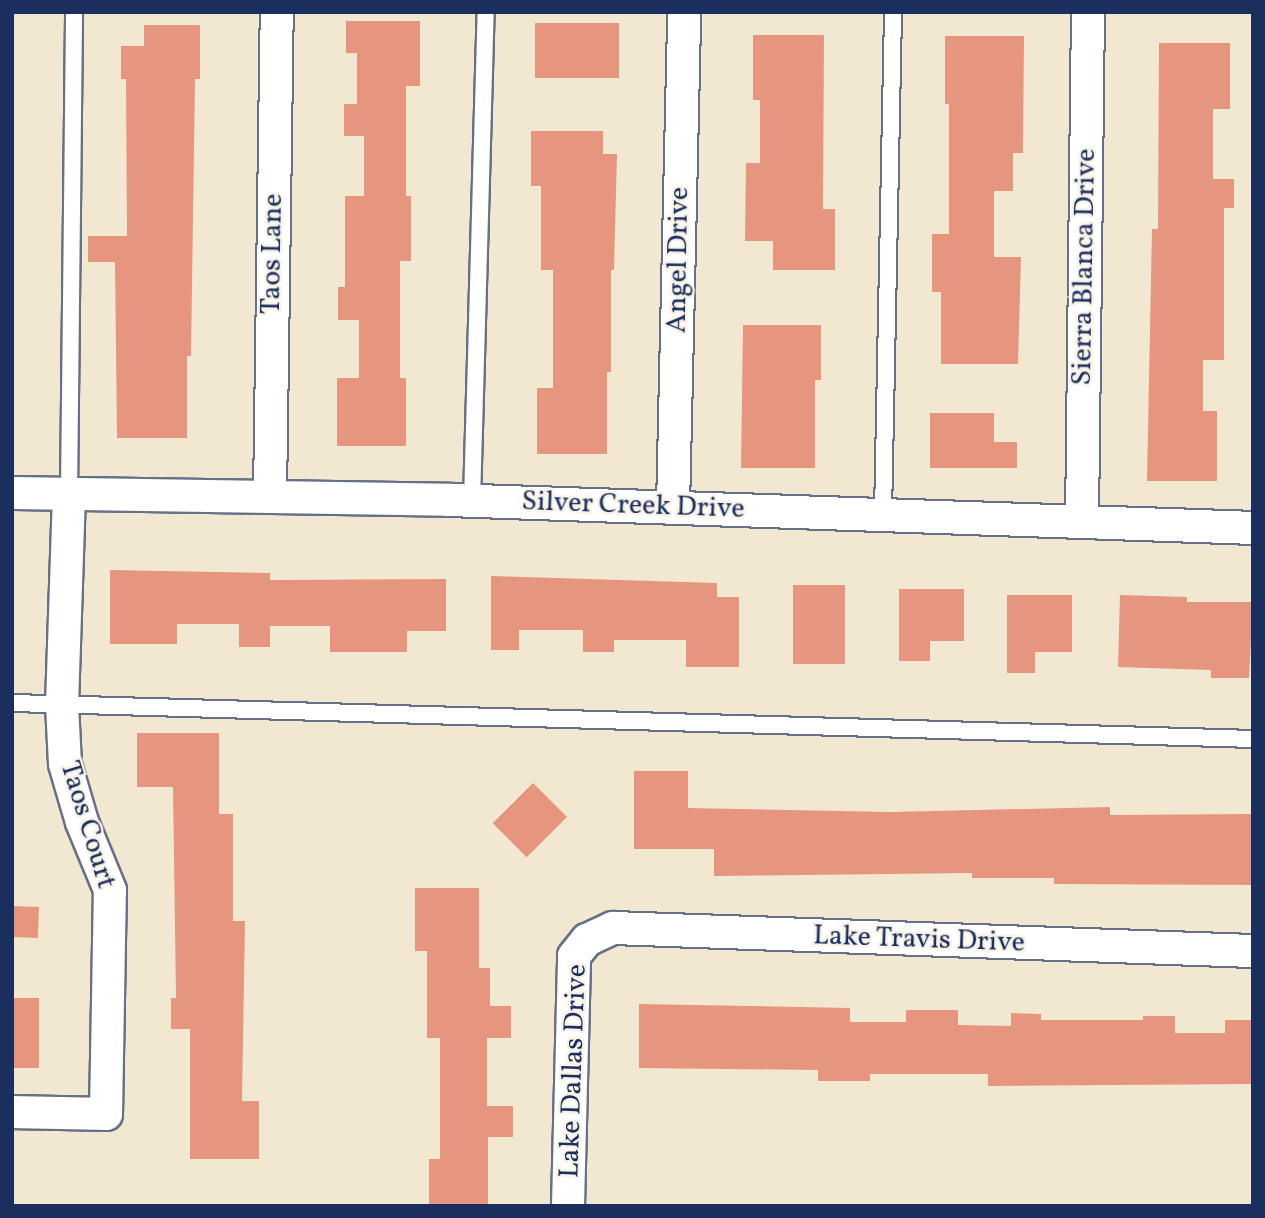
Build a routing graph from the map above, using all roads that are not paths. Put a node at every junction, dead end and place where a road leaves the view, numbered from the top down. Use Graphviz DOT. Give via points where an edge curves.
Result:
graph roads {
  1 [pos="74,12"];
  2 [pos="276,12"];
  3 [pos="486,12"];
  4 [pos="684,12"];
  5 [pos="893,12"];
  6 [pos="1088,12"];
  7 [pos="12,493"];
  8 [pos="69,495"];
  9 [pos="270,497"];
  10 [pos="472,501"];
  11 [pos="674,508"];
  12 [pos="883,515"];
  13 [pos="1082,522"];
  14 [pos="1253,528"];
  15 [pos="12,704"];
  16 [pos="62,705"];
  17 [pos="1253,739"];
  18 [pos="587,940"];
  19 [pos="1253,951"];
  20 [pos="12,1112"];
  21 [pos="568,1206"];
  1 -- 8 [label="lane"];
  2 -- 9 [label="street, Taos Lane"];
  3 -- 10 [label="lane"];
  4 -- 11 [label="street, Angel Drive"];
  5 -- 12 [label="lane"];
  6 -- 13 [label="street, Sierra Blanca Drive"];
  7 -- 8 [label="street, Silver Creek Drive"];
  8 -- 9 [label="street, Silver Creek Drive"];
  8 -- 16 [label="street, Taos Court"];
  9 -- 10 [label="street, Silver Creek Drive"];
  10 -- 11 [label="street, Silver Creek Drive"];
  11 -- 12 [label="street, Silver Creek Drive"];
  12 -- 13 [label="street, Silver Creek Drive"];
  13 -- 14 [label="street, Silver Creek Drive"];
  15 -- 16 [label="lane"];
  16 -- 17 [label="lane"];
  16 -- 20 [label="street, Taos Court" via="65,764 110,890 106,1114"];
  18 -- 19 [label="street, Lake Travis Drive" via="613,928"];
  18 -- 21 [label="street, Lake Dallas Drive" via="574,956 572,976"];
}
